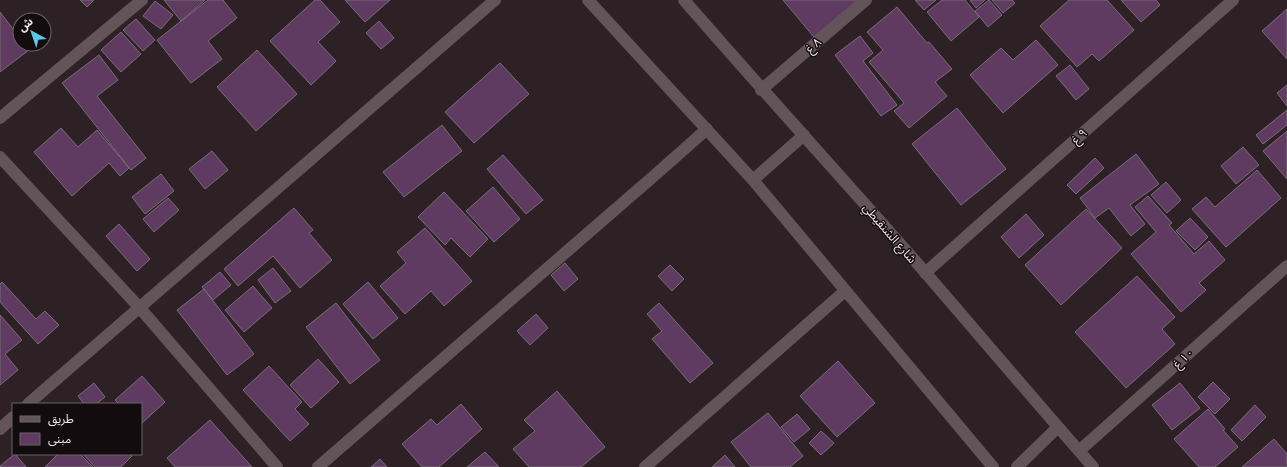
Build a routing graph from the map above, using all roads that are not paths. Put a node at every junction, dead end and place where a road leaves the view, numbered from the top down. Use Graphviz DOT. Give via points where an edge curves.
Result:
graph roads {
  1 [pos="142,0"];
  2 [pos="495,0"];
  3 [pos="588,0"];
  4 [pos="684,0"];
  5 [pos="866,0"];
  6 [pos="1233,0"];
  7 [pos="761,90"];
  8 [pos="0,118"];
  9 [pos="707,129"];
  10 [pos="804,135"];
  11 [pos="0,157"];
  12 [pos="753,180"];
  13 [pos="1287,266"];
  14 [pos="925,273"];
  15 [pos="846,291"];
  16 [pos="139,307"];
  17 [pos="29,403"];
  18 [pos="12,418"];
  19 [pos="1058,427"];
  20 [pos="0,429"];
  21 [pos="1079,451"];
  22 [pos="277,467"];
  23 [pos="318,467"];
  24 [pos="645,467"];
  25 [pos="993,467"];
  26 [pos="1017,467"];
  27 [pos="1093,467"];
  1 -- 8 [label="street"];
  2 -- 16 [label="street"];
  3 -- 9 [label="street"];
  4 -- 7 [label="street, شارع الشنقيطي"];
  5 -- 7 [label="street, ٨ غ"];
  6 -- 14 [label="street, ٩ غ"];
  7 -- 10 [label="street, شارع الشنقيطي"];
  9 -- 12 [label="street"];
  9 -- 23 [label="street"];
  10 -- 12 [label="street"];
  10 -- 14 [label="street, شارع الشنقيطي"];
  11 -- 16 [label="street"];
  12 -- 15 [label="street"];
  13 -- 21 [label="street, ١٠ غ"];
  14 -- 19 [label="street, شارع الشنقيطي"];
  15 -- 24 [label="street"];
  15 -- 25 [label="street"];
  16 -- 17 [label="street"];
  16 -- 22 [label="street"];
  18 -- 20 [label="street"];
  19 -- 21 [label="street, شارع الشنقيطي"];
  19 -- 26 [label="street"];
  21 -- 27 [label="street, شارع الشنقيطي"];
}
